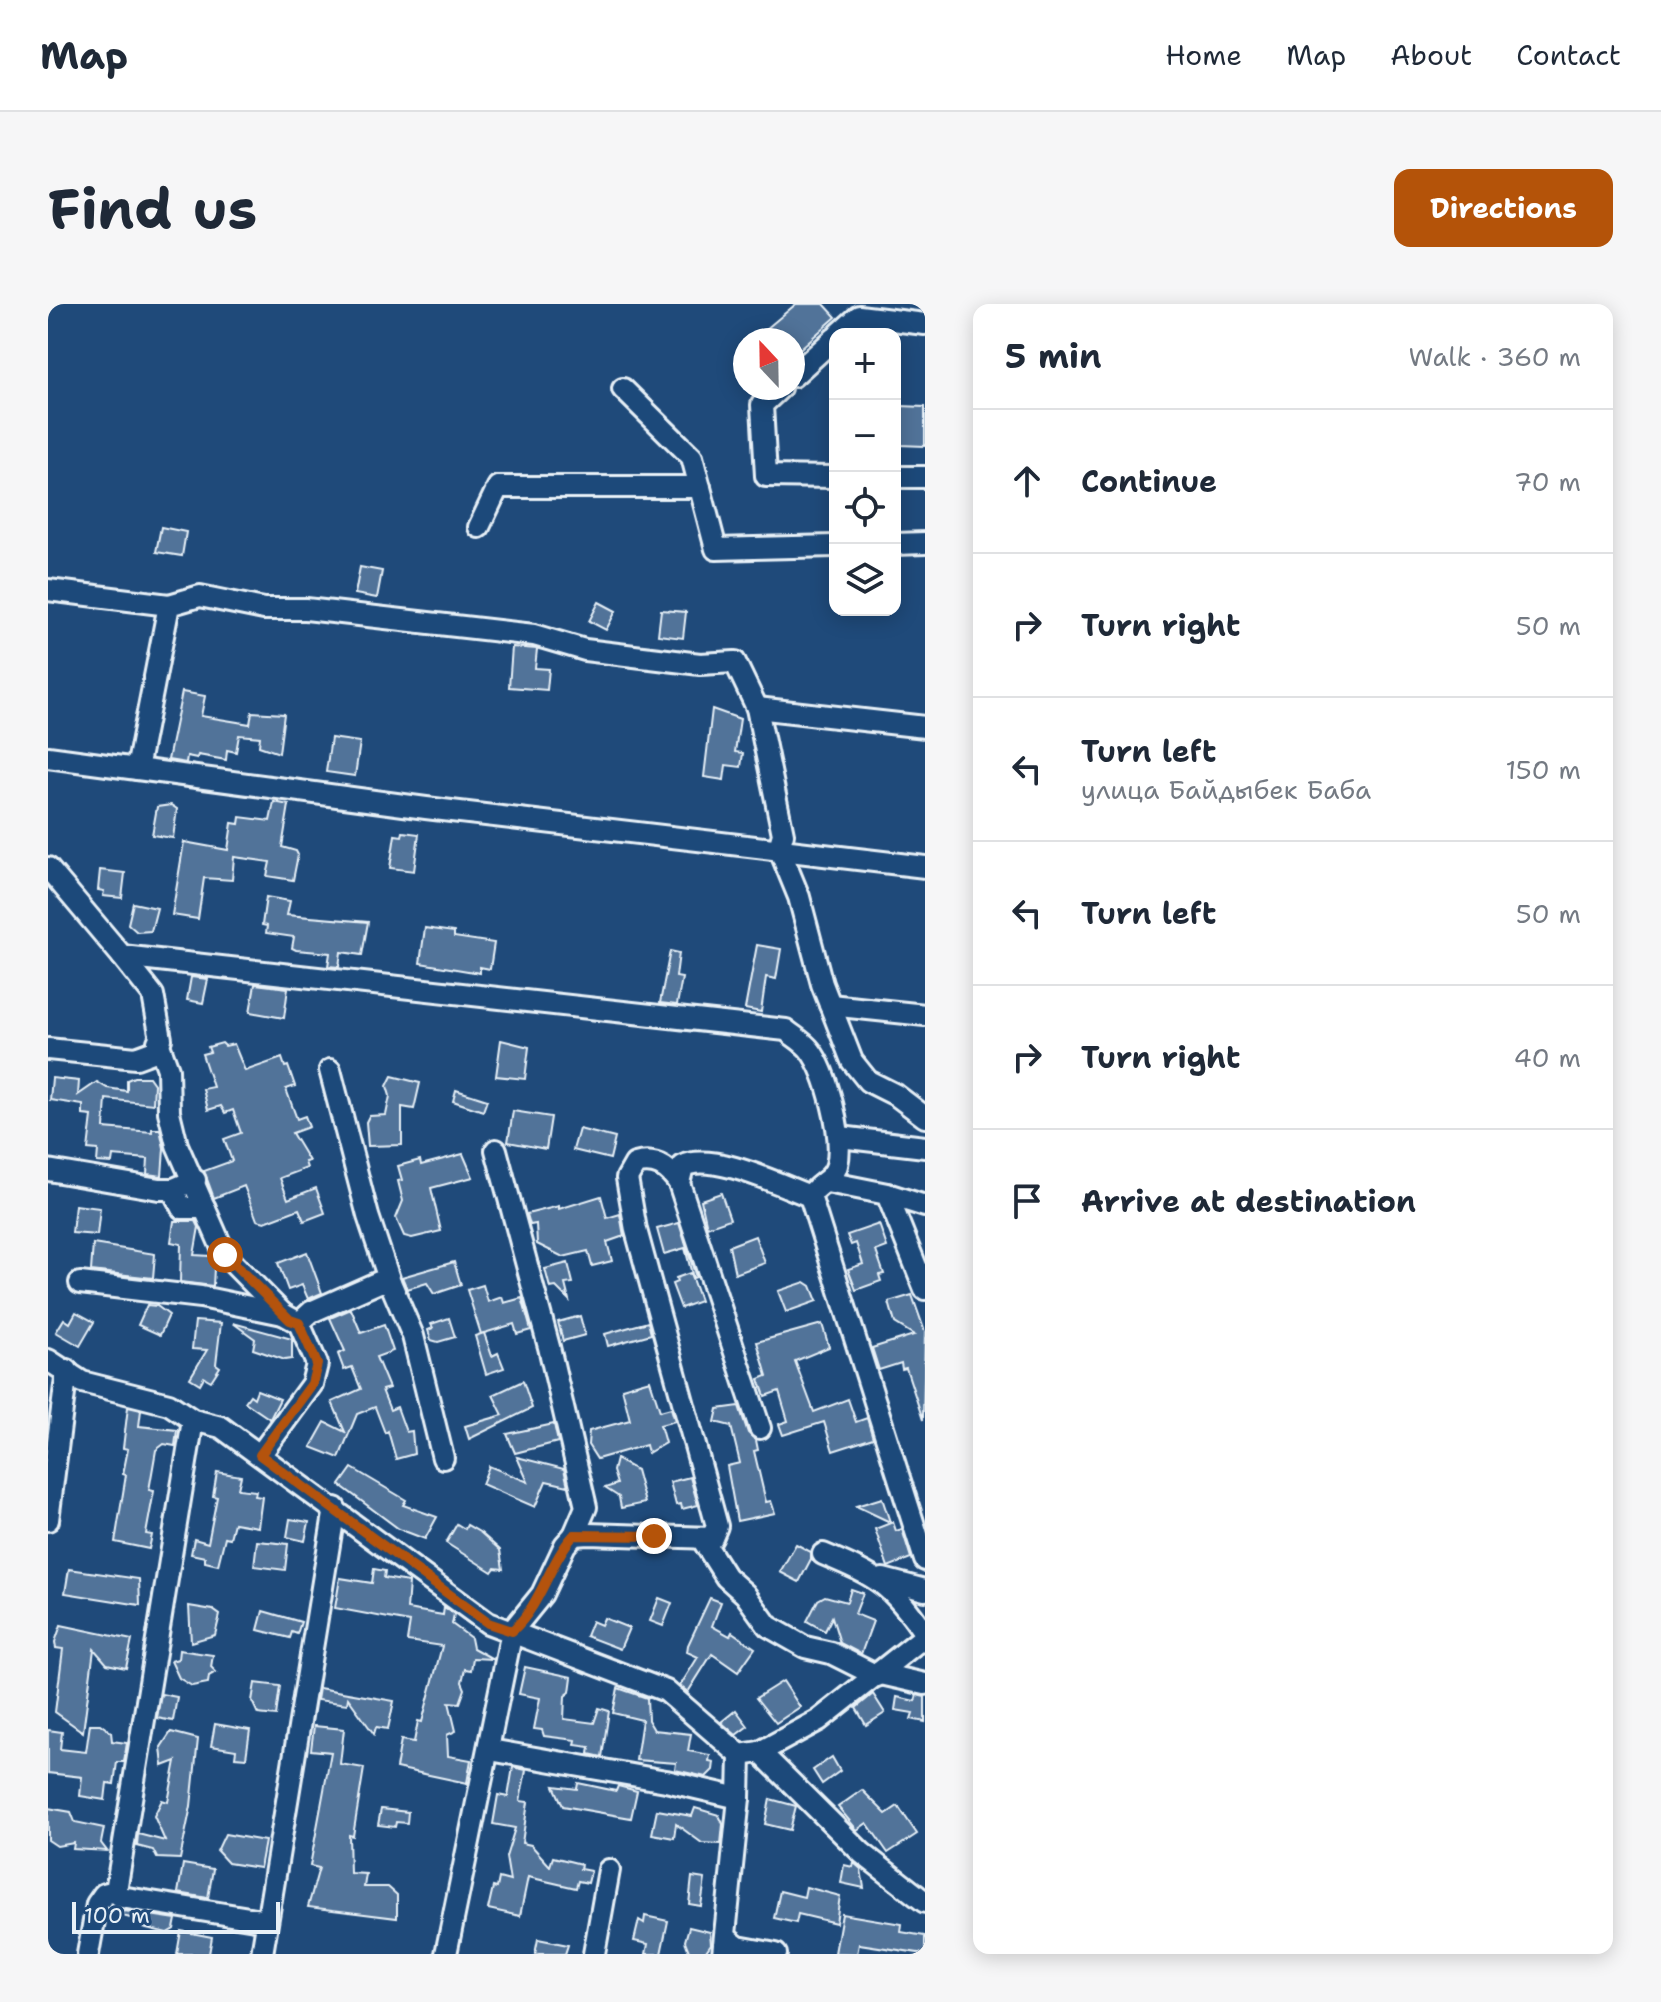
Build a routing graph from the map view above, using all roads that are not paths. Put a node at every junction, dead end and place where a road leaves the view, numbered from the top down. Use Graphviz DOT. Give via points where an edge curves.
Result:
graph roads {
  1 [pos="925,324"];
  2 [pos="846,328"];
  3 [pos="829,343"];
  4 [pos="805,365"];
  5 [pos="623,389"];
  6 [pos="767,400"];
  7 [pos="829,477"];
  8 [pos="901,477"];
  9 [pos="925,477"];
  10 [pos="700,487"];
  11 [pos="479,527"];
  12 [pos="925,543"];
  13 [pos="901,544"];
  14 [pos="829,546"];
  15 [pos="48,590"];
  16 [pos="169,605"];
  17 [pos="757,708"];
  18 [pos="925,727"];
  19 [pos="48,757"];
  20 [pos="137,769"];
  21 [pos="779,848"];
  22 [pos="925,867"];
  23 [pos="48,868"];
  24 [pos="122,956"];
  25 [pos="830,1005"];
  26 [pos="925,1015"];
  27 [pos="158,1042"];
  28 [pos="48,1049"];
  29 [pos="330,1070"];
  30 [pos="925,1117"];
  31 [pos="840,1137"];
  32 [pos="925,1147"];
  33 [pos="496,1150"];
  34 [pos="48,1170"];
  35 [pos="195,1180"];
  36 [pos="827,1182"];
  37 [pos="679,1183"];
  38 [pos="172,1189"];
  39 [pos="887,1194"];
  40 [pos="810,1196"];
  41 [pos="925,1206"];
  42 [pos="205,1208"];
  43 [pos="390,1282"];
  44 [pos="80,1283"];
  45 [pos="925,1289"];
  46 [pos="291,1319"];
  47 [pos="48,1360"];
  48 [pos="67,1370"];
  49 [pos="193,1420"];
  50 [pos="760,1428"];
  51 [pos="260,1455"];
  52 [pos="443,1458"];
  53 [pos="335,1508"];
  54 [pos="48,1520"];
  55 [pos="574,1535"];
  56 [pos="702,1539"];
  57 [pos="823,1554"];
  58 [pos="925,1560"];
  59 [pos="875,1576"];
  60 [pos="925,1590"];
  61 [pos="512,1631"];
  62 [pos="925,1635"];
  63 [pos="879,1675"];
  64 [pos="925,1684"];
  65 [pos="490,1750"];
  66 [pos="750,1753"];
  67 [pos="739,1798"];
  68 [pos="609,1870"];
  69 [pos="116,1891"];
  70 [pos="925,1902"];
  71 [pos="267,1921"];
  72 [pos="724,1945"];
  73 [pos="88,1954"];
  74 [pos="262,1954"];
  75 [pos="446,1954"];
  76 [pos="594,1954"];
  77 [pos="776,1954"];
  1 -- 2 [label="street" via="859,316"];
  3 -- 4 [label="street"];
  5 -- 10 [label="street" via="692,457"];
  6 -- 7 [label="street" via="762,405 766,476"];
  8 -- 9 [label="street"];
  10 -- 11 [label="street" via="498,487"];
  10 -- 14 [label="street" via="716,549"];
  12 -- 13 [label="street"];
  15 -- 16 [label="street"];
  16 -- 17 [label="street" via="200,596 264,609 306,609 534,635 585,650 700,664 735,662"];
  16 -- 20 [label="street"];
  17 -- 18 [label="street"];
  17 -- 21 [label="street" via="783,834"];
  19 -- 20 [label="street"];
  20 -- 21 [label="street"];
  21 -- 22 [label="street"];
  21 -- 25 [label="street"];
  23 -- 24 [label="street"];
  24 -- 27 [label="street" via="153,995 160,1019"];
  24 -- 31 [label="street" via="786,1030 810,1050"];
  25 -- 26 [label="street"];
  25 -- 30 [label="street" via="852,1061 868,1081"];
  27 -- 28 [label="street" via="155,1051 136,1058"];
  27 -- 35 [label="street" via="168,1069 169,1112 177,1145"];
  29 -- 43 [label="street"];
  31 -- 32 [label="street"];
  31 -- 36 [label="street" via="837,1164"];
  33 -- 55 [label="street" via="586,1507"];
  34 -- 38 [label="street"];
  35 -- 38 [label="street"];
  35 -- 42 [label="street"];
  36 -- 39 [label="street"];
  36 -- 40 [label="street"];
  37 -- 40 [label="street" via="683,1166 695,1160"];
  37 -- 50 [label="street"];
  37 -- 56 [label="street" via="669,1168 647,1161 635,1164 627,1178 636,1230 717,1526 712,1538"];
  38 -- 42 [label="street" via="182,1208"];
  39 -- 41 [label="street"];
  39 -- 45 [label="street"];
  40 -- 58 [label="street"];
  42 -- 46 [label="street" via="225,1255"];
  43 -- 46 [label="street"];
  43 -- 52 [label="street" via="413,1336"];
  44 -- 46 [label="street" via="201,1297"];
  46 -- 51 [label="street" via="317,1364 312,1384"];
  47 -- 48 [label="street"];
  48 -- 49 [label="street" via="82,1382 169,1404"];
  48 -- 54 [label="street"];
  49 -- 51 [label="street" via="221,1427"];
  49 -- 69 [label="street"];
  51 -- 53 [label="street"];
  53 -- 61 [label="street" via="488,1623"];
  53 -- 71 [label="street"];
  55 -- 56 [label="street"];
  55 -- 61 [label="street" via="542,1594"];
  56 -- 63 [label="street" via="768,1626 805,1647"];
  57 -- 59 [label="street"];
  59 -- 60 [label="street"];
  59 -- 62 [label="street"];
  61 -- 65 [label="street"];
  61 -- 66 [label="street" via="666,1691"];
  62 -- 63 [label="street"];
  63 -- 64 [label="street"];
  63 -- 66 [label="street" via="819,1720"];
  65 -- 67 [label="street"];
  65 -- 75 [label="street"];
  66 -- 67 [label="street"];
  66 -- 70 [label="street"];
  67 -- 72 [label="street"];
  68 -- 76 [label="street"];
  69 -- 71 [label="street" via="121,1897 175,1908"];
  69 -- 73 [label="street" via="104,1894 97,1904"];
  71 -- 74 [label="street"];
  72 -- 77 [label="street"];
}
